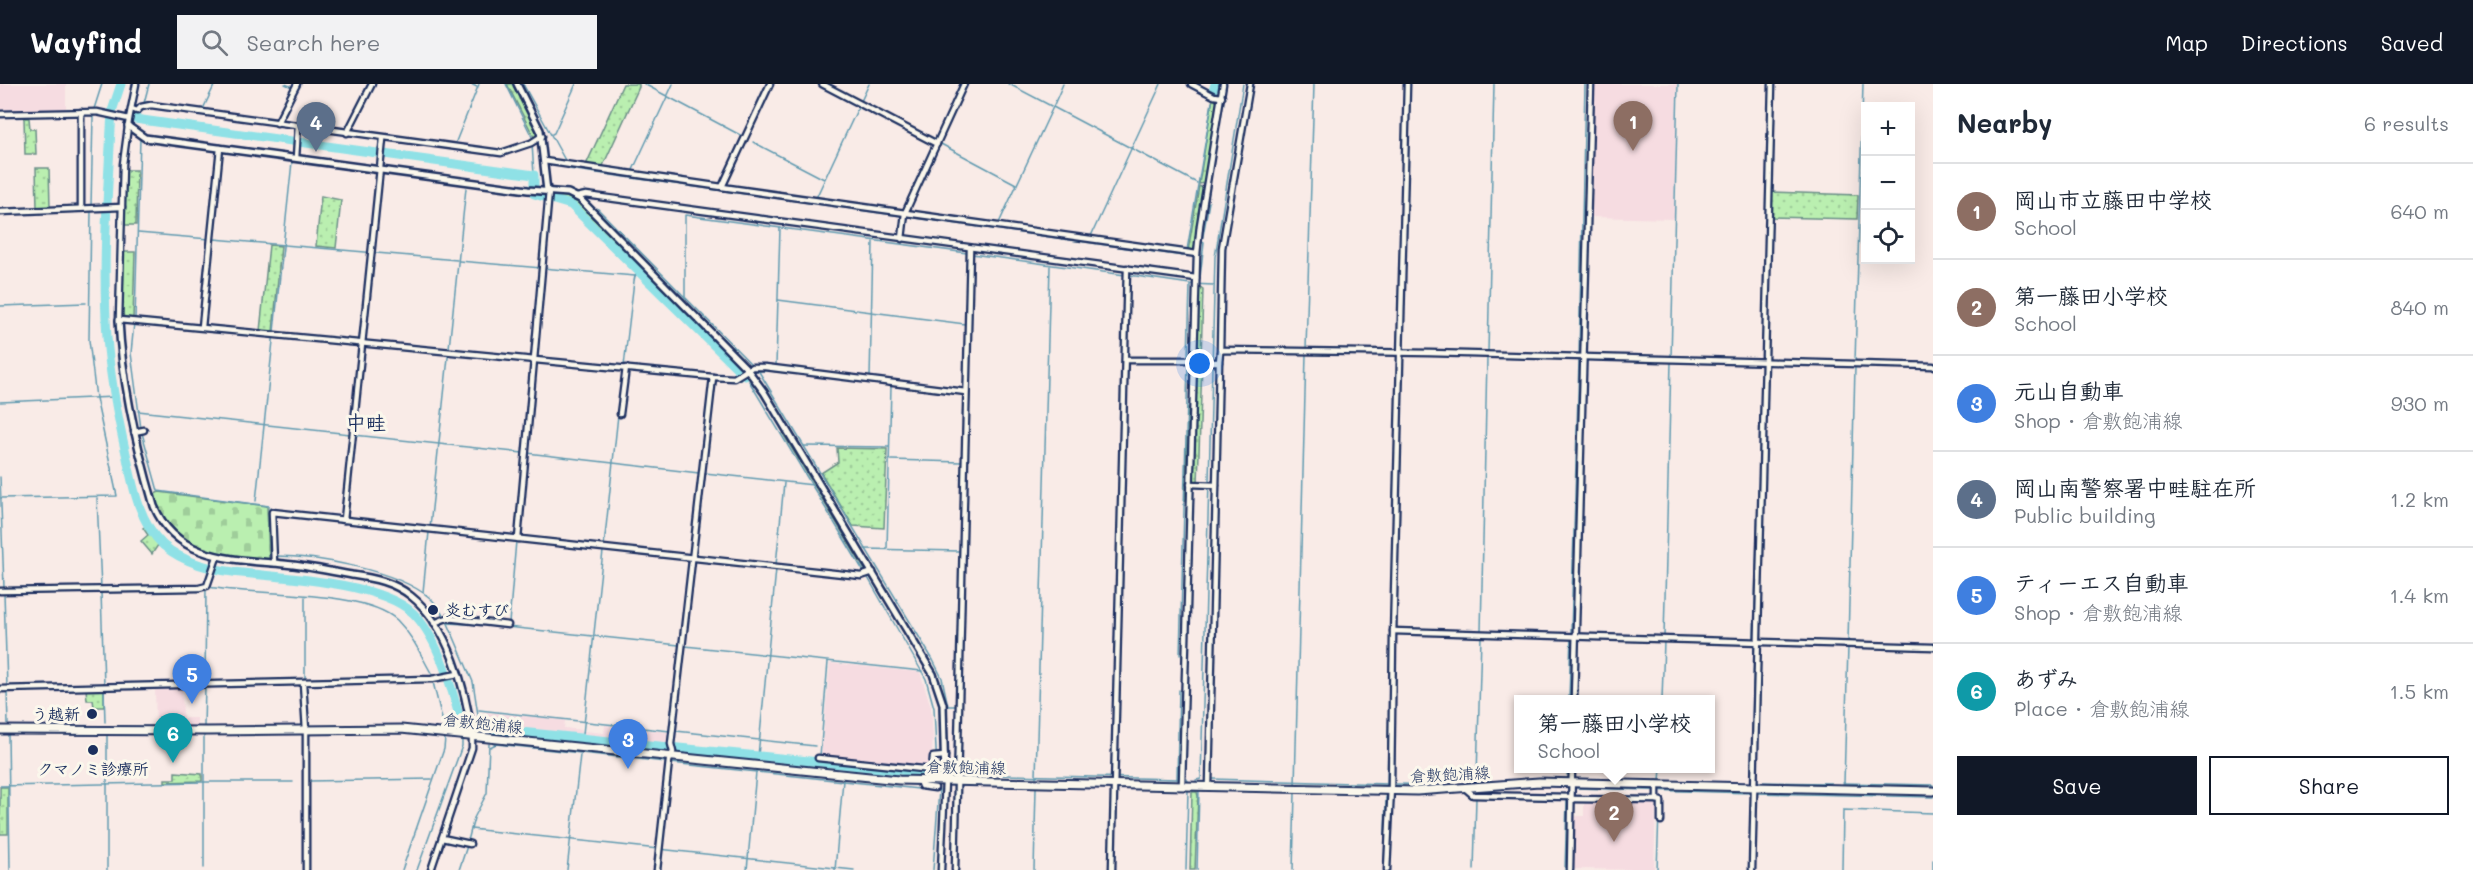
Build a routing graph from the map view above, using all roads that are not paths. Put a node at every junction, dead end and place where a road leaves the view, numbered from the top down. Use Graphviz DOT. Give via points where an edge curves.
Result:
graph roads {
  1 [pos="136,84"];
  2 [pos="297,84"];
  3 [pos="372,84"];
  4 [pos="517,84"];
  5 [pos="770,84"];
  6 [pos="822,84"];
  7 [pos="964,84"];
  8 [pos="1191,84"];
  9 [pos="1223,84"];
  10 [pos="1250,84"];
  11 [pos="1407,84"];
  12 [pos="1590,84"];
  13 [pos="1772,84"];
  14 [pos="1222,98"];
  15 [pos="132,109"];
  16 [pos="0,114"];
  17 [pos="81,114"];
  18 [pos="129,119"];
  19 [pos="279,121"];
  20 [pos="128,126"];
  21 [pos="298,126"];
  22 [pos="347,132"];
  23 [pos="542,136"];
  24 [pos="383,139"];
  25 [pos="937,144"];
  26 [pos="220,148"];
  27 [pos="296,158"];
  28 [pos="544,161"];
  29 [pos="380,170"];
  30 [pos="724,188"];
  31 [pos="548,194"];
  32 [pos="577,197"];
  33 [pos="122,207"];
  34 [pos="81,208"];
  35 [pos="0,212"];
  36 [pos="906,215"];
  37 [pos="902,239"];
  38 [pos="970,252"];
  39 [pos="1197,254"];
  40 [pos="1127,273"];
  41 [pos="1196,282"];
  42 [pos="119,320"];
  43 [pos="202,327"];
  44 [pos="362,344"];
  45 [pos="1220,352"];
  46 [pos="1399,352"];
  47 [pos="1583,357"];
  48 [pos="1127,360"];
  49 [pos="533,361"];
  50 [pos="1194,361"];
  51 [pos="1214,362"];
  52 [pos="1765,362"];
  53 [pos="1933,366"];
  54 [pos="626,370"];
  55 [pos="747,370"];
  56 [pos="713,377"];
  57 [pos="964,392"];
  58 [pos="620,414"];
  59 [pos="1190,484"];
  60 [pos="1210,485"];
  61 [pos="344,520"];
  62 [pos="518,539"];
  63 [pos="217,557"];
  64 [pos="692,557"];
  65 [pos="274,558"];
  66 [pos="868,574"];
  67 [pos="0,591"];
  68 [pos="434,623"];
  69 [pos="508,625"];
  70 [pos="1393,631"];
  71 [pos="1573,636"];
  72 [pos="1755,642"];
  73 [pos="1933,647"];
  74 [pos="458,674"];
  75 [pos="304,682"];
  76 [pos="0,689"];
  77 [pos="1574,695"];
  78 [pos="0,730"];
  79 [pos="306,730"];
  80 [pos="472,736"];
  81 [pos="670,755"];
  82 [pos="940,757"];
  83 [pos="819,758"];
  84 [pos="1572,773"];
  85 [pos="945,776"];
  86 [pos="958,776"];
  87 [pos="1114,779"];
  88 [pos="919,780"];
  89 [pos="1572,782"];
  90 [pos="1182,784"];
  91 [pos="1209,785"];
  92 [pos="935,788"];
  93 [pos="1466,789"];
  94 [pos="1657,789"];
  95 [pos="1390,790"];
  96 [pos="1754,791"];
  97 [pos="1933,791"];
  98 [pos="1569,797"];
  99 [pos="1657,800"];
  100 [pos="1661,820"];
  101 [pos="442,838"];
  102 [pos="468,844"];
  103 [pos="306,870"];
  104 [pos="431,870"];
  105 [pos="657,870"];
  106 [pos="941,870"];
  107 [pos="955,870"];
  108 [pos="1112,870"];
  109 [pos="1387,870"];
  110 [pos="1570,870"];
  111 [pos="1752,870"];
  1 -- 15 [label="street"];
  2 -- 19 [label="street"];
  3 -- 22 [label="street"];
  4 -- 23 [label="street"];
  5 -- 30 [label="street"];
  6 -- 25 [label="street"];
  7 -- 25 [label="street"];
  8 -- 14 [label="street"];
  9 -- 14 [label="street"];
  10 -- 45 [label="street" via="1222,248"];
  11 -- 46 [label="street"];
  12 -- 47 [label="street"];
  13 -- 52 [label="street"];
  14 -- 39 [label="street"];
  15 -- 18 [label="street"];
  15 -- 19 [label="street" via="137,111 143,106"];
  16 -- 17 [label="street"];
  17 -- 18 [label="street" via="93,112"];
  17 -- 34 [label="street"];
  18 -- 20 [label="street"];
  19 -- 21 [label="street"];
  20 -- 26 [label="street" via="140,135"];
  20 -- 33 [label="street"];
  21 -- 22 [label="street"];
  21 -- 27 [label="street"];
  22 -- 24 [label="street"];
  23 -- 24 [label="street" via="501,153"];
  23 -- 28 [label="street"];
  24 -- 29 [label="street"];
  25 -- 36 [label="street"];
  26 -- 27 [label="street"];
  26 -- 43 [label="street"];
  27 -- 29 [label="street"];
  28 -- 30 [label="street"];
  28 -- 31 [label="street"];
  29 -- 31 [label="street"];
  29 -- 44 [label="street"];
  30 -- 36 [label="street"];
  31 -- 32 [label="street"];
  31 -- 49 [label="street"];
  32 -- 37 [label="street" via="586,195"];
  32 -- 55 [label="street"];
  33 -- 34 [label="street"];
  33 -- 42 [label="street"];
  34 -- 35 [label="street"];
  36 -- 37 [label="street"];
  36 -- 39 [label="street"];
  37 -- 38 [label="street"];
  38 -- 40 [label="street"];
  38 -- 57 [label="street"];
  39 -- 41 [label="street"];
  40 -- 41 [label="street"];
  40 -- 48 [label="street"];
  41 -- 50 [label="street"];
  42 -- 43 [label="street"];
  42 -- 63 [label="street" via="120,344 159,517 184,542"];
  43 -- 44 [label="street"];
  44 -- 49 [label="street"];
  44 -- 61 [label="street"];
  45 -- 46 [label="street"];
  45 -- 51 [label="street"];
  46 -- 47 [label="street"];
  46 -- 70 [label="street"];
  47 -- 52 [label="street"];
  47 -- 71 [label="street"];
  48 -- 50 [label="street"];
  48 -- 87 [label="street"];
  49 -- 54 [label="street"];
  49 -- 62 [label="street"];
  50 -- 51 [label="street"];
  50 -- 59 [label="street"];
  51 -- 60 [label="street"];
  52 -- 53 [label="street"];
  52 -- 72 [label="street"];
  54 -- 56 [label="street"];
  54 -- 58 [label="street"];
  55 -- 56 [label="street" via="734,378"];
  55 -- 57 [label="street"];
  55 -- 66 [label="street" via="764,392"];
  56 -- 64 [label="street"];
  57 -- 86 [label="street"];
  59 -- 60 [label="street"];
  59 -- 90 [label="street"];
  60 -- 91 [label="street"];
  61 -- 62 [label="street"];
  61 -- 65 [label="street" via="272,514"];
  62 -- 64 [label="street"];
  63 -- 65 [label="street"];
  63 -- 67 [label="street" via="205,586"];
  64 -- 66 [label="street"];
  64 -- 81 [label="street"];
  65 -- 68 [label="street" via="388,583 411,596"];
  66 -- 82 [label="street" via="921,651 937,683 943,704"];
  68 -- 69 [label="street" via="445,619"];
  68 -- 74 [label="street"];
  70 -- 71 [label="street"];
  70 -- 95 [label="street"];
  71 -- 72 [label="street"];
  71 -- 77 [label="street"];
  72 -- 73 [label="street"];
  72 -- 96 [label="street"];
  74 -- 75 [label="street"];
  74 -- 80 [label="street"];
  75 -- 76 [label="street"];
  75 -- 79 [label="street"];
  78 -- 79 [label="main road, 倉敷飽浦線"];
  79 -- 80 [label="main road, 倉敷飽浦線" via="401,729"];
  79 -- 103 [label="street"];
  80 -- 81 [label="main road, 倉敷飽浦線"];
  80 -- 101 [label="street" via="472,748"];
  81 -- 88 [label="main road, 倉敷飽浦線"];
  81 -- 105 [label="street"];
  82 -- 83 [label="street" via="932,770"];
  82 -- 85 [label="street"];
  84 -- 89 [label="street"];
  85 -- 86 [label="main road, 倉敷飽浦線"];
  85 -- 88 [label="main road, 倉敷飽浦線"];
  85 -- 106 [label="street"];
  86 -- 87 [label="main road, 倉敷飽浦線"];
  86 -- 107 [label="street"];
  87 -- 90 [label="main road, 倉敷飽浦線"];
  87 -- 108 [label="street"];
  88 -- 92 [label="street" via="921,786"];
  89 -- 93 [label="main road, 倉敷飽浦線"];
  89 -- 94 [label="main road, 倉敷飽浦線"];
  89 -- 98 [label="street"];
  90 -- 91 [label="main road, 倉敷飽浦線"];
  91 -- 95 [label="main road, 倉敷飽浦線"];
  93 -- 95 [label="main road, 倉敷飽浦線"];
  93 -- 98 [label="street" via="1473,795"];
  94 -- 96 [label="main road, 倉敷飽浦線"];
  94 -- 99 [label="street"];
  95 -- 109 [label="street"];
  96 -- 97 [label="main road, 倉敷飽浦線"];
  96 -- 111 [label="street"];
  98 -- 99 [label="street"];
  98 -- 110 [label="street"];
  99 -- 100 [label="street" via="1661,801"];
  101 -- 102 [label="street"];
  101 -- 104 [label="street"];
}
